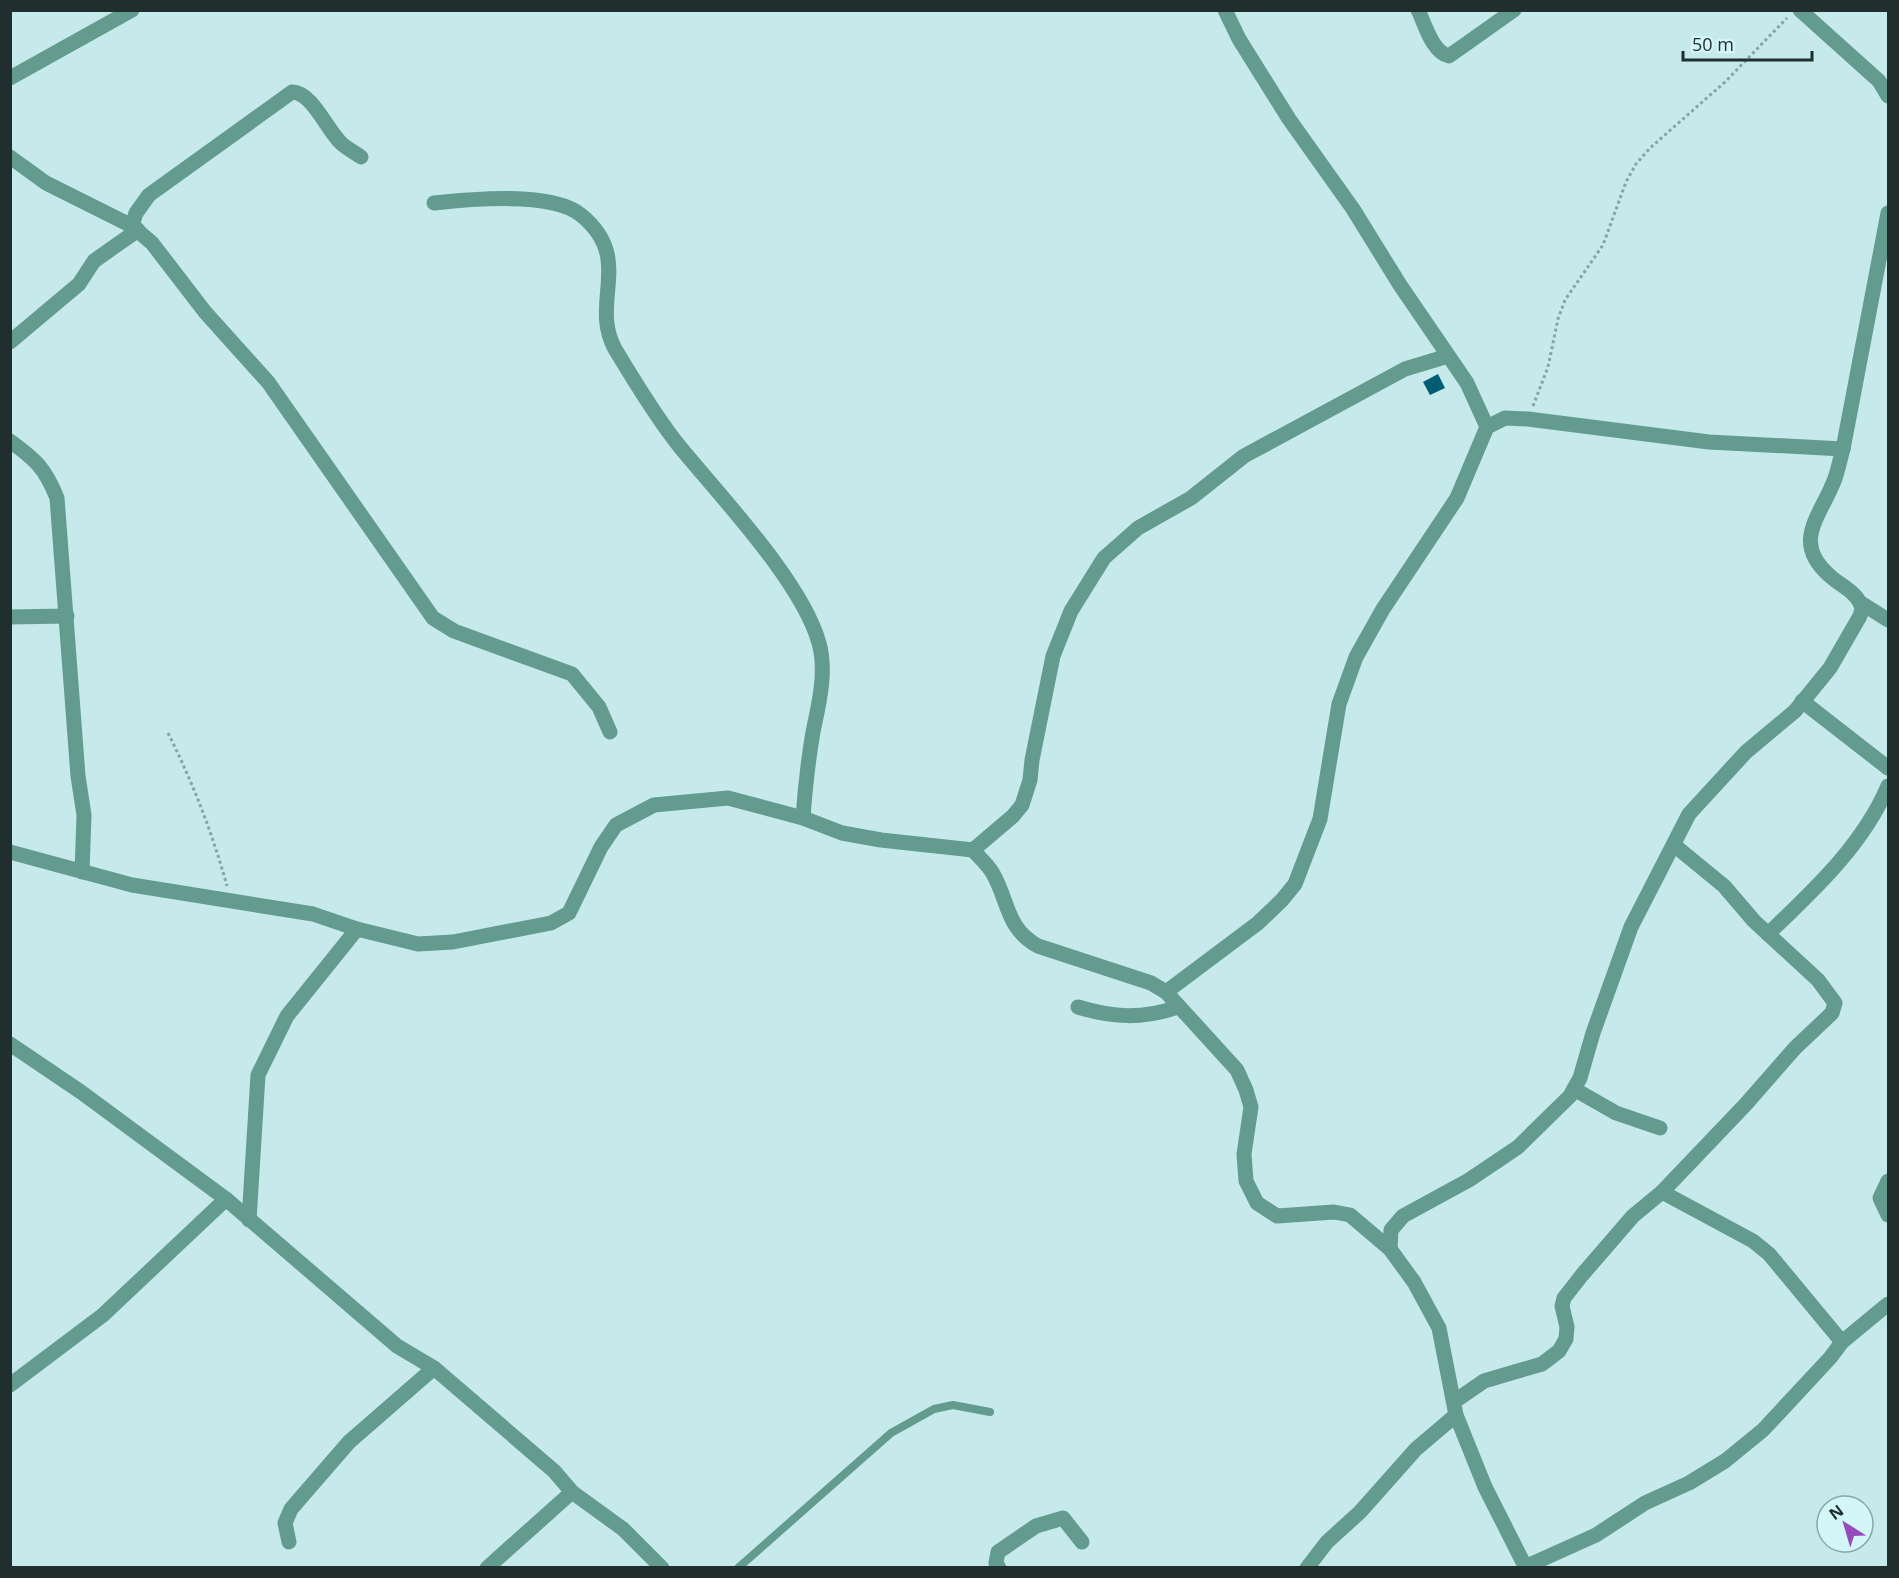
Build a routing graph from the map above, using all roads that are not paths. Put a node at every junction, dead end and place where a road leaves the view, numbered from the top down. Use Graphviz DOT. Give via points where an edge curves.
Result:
graph roads {
  1 [pos="132,10"];
  2 [pos="1418,10"];
  3 [pos="1514,10"];
  4 [pos="1800,10"];
  5 [pos="1228,13"];
  6 [pos="10,78"];
  7 [pos="1888,96"];
  8 [pos="10,157"];
  9 [pos="361,157"];
  10 [pos="434,203"];
  11 [pos="1888,213"];
  12 [pos="135,228"];
  13 [pos="10,342"];
  14 [pos="1448,356"];
  15 [pos="1487,427"];
  16 [pos="10,441"];
  17 [pos="1843,449"];
  18 [pos="1861,603"];
  19 [pos="67,616"];
  20 [pos="10,617"];
  21 [pos="1888,620"];
  22 [pos="1802,701"];
  23 [pos="610,732"];
  24 [pos="1888,768"];
  25 [pos="1888,786"];
  26 [pos="803,818"];
  27 [pos="1674,845"];
  28 [pos="973,850"];
  29 [pos="10,852"];
  30 [pos="82,872"];
  31 [pos="357,929"];
  32 [pos="1768,934"];
  33 [pos="1166,992"];
  34 [pos="1078,1007"];
  35 [pos="1178,1007"];
  36 [pos="10,1044"];
  37 [pos="1574,1089"];
  38 [pos="1660,1128"];
  39 [pos="1888,1181"];
  40 [pos="1662,1192"];
  41 [pos="226,1199"];
  42 [pos="1888,1215"];
  43 [pos="249,1220"];
  44 [pos="1390,1249"];
  45 [pos="1888,1304"];
  46 [pos="1842,1342"];
  47 [pos="435,1368"];
  48 [pos="10,1385"];
  49 [pos="1455,1408"];
  50 [pos="990,1412"];
  51 [pos="572,1492"];
  52 [pos="289,1542"];
  53 [pos="1082,1542"];
  54 [pos="1525,1567"];
  55 [pos="487,1568"];
  56 [pos="662,1568"];
  57 [pos="738,1568"];
  58 [pos="999,1568"];
  59 [pos="1307,1568"];
  1 -- 6 [label="street"];
  2 -- 3 [label="street" via="1436,48 1449,56"];
  4 -- 7 [label="street" via="1879,81"];
  5 -- 14 [label="street" via="1239,39 1289,118"];
  8 -- 12 [label="street" via="46,183"];
  9 -- 12 [label="street" via="340,142 308,99 292,92 149,195 136,213"];
  10 -- 26 [label="street" via="517,198 565,205 579,213 605,240 609,265 607,314 614,347 678,444 783,577 808,615 818,642 820,700"];
  11 -- 17 [label="street"];
  12 -- 13 [label="street" via="94,261 79,284"];
  12 -- 23 [label="street" via="153,243 205,312 268,382 433,618 454,631 572,674 599,707"];
  14 -- 15 [label="street" via="1467,383"];
  14 -- 28 [label="street" via="1405,369 1245,456 1191,498 1138,528 1104,558 1071,612 1053,656 1023,805"];
  15 -- 17 [label="street" via="1505,418 1528,418 1709,442"];
  15 -- 33 [label="street" via="1457,498 1356,657 1339,704 1320,819 1295,884 1258,922"];
  16 -- 19 [label="street" via="38,462 57,498"];
  17 -- 18 [label="street" via="1834,481 1812,526 1810,549 1818,564"];
  18 -- 21 [label="street"];
  18 -- 22 [label="street" via="1860,616 1830,668"];
  19 -- 20 [label="street"];
  19 -- 30 [label="street" via="84,815"];
  22 -- 24 [label="street"];
  22 -- 27 [label="street" via="1697,802"];
  25 -- 32 [label="street" via="1840,862"];
  26 -- 28 [label="street" via="880,840"];
  26 -- 31 [label="street" via="728,798 654,805 616,825 569,913 551,923 453,942 418,944"];
  27 -- 32 [label="street" via="1724,886"];
  27 -- 37 [label="street" via="1631,927"];
  28 -- 33 [label="street" via="992,872 1024,939 1151,983"];
  29 -- 30 [label="street"];
  30 -- 31 [label="street" via="132,885 313,914"];
  31 -- 43 [label="street" via="287,1016 258,1075"];
  32 -- 40 [label="street" via="1818,980 1835,1003 1832,1013 1795,1047"];
  33 -- 35 [label="street"];
  34 -- 35 [label="street" via="1128,1017"];
  35 -- 44 [label="street" via="1237,1070 1246,1090 1251,1107 1244,1154 1246,1181 1257,1203 1277,1216 1334,1212 1350,1215"];
  36 -- 41 [label="street"];
  37 -- 38 [label="street" via="1616,1113"];
  37 -- 44 [label="street" via="1518,1147 1469,1180 1403,1216 1391,1230"];
  39 -- 42 [label="street" via="1880,1198"];
  40 -- 46 [label="street" via="1769,1254"];
  40 -- 49 [label="street" via="1633,1216 1564,1298 1566,1339 1551,1359 1530,1370 1484,1381"];
  41 -- 43 [label="street"];
  41 -- 48 [label="street" via="103,1315"];
  43 -- 47 [label="street" via="397,1346"];
  44 -- 49 [label="street" via="1414,1282 1439,1328"];
  45 -- 46 [label="street"];
  46 -- 54 [label="street" via="1763,1430 1725,1461 1645,1503 1596,1535"];
  47 -- 51 [label="street" via="554,1471"];
  47 -- 52 [label="street" via="348,1442 291,1509 285,1523"];
  49 -- 54 [label="street" via="1485,1487"];
  49 -- 59 [label="street" via="1360,1512 1326,1542"];
  50 -- 57 [label="lane" via="953,1406 934,1409 891,1433"];
  51 -- 55 [label="street"];
  51 -- 56 [label="street" via="623,1529"];
  53 -- 58 [label="street" via="1063,1518 1036,1526 998,1552"];
}
